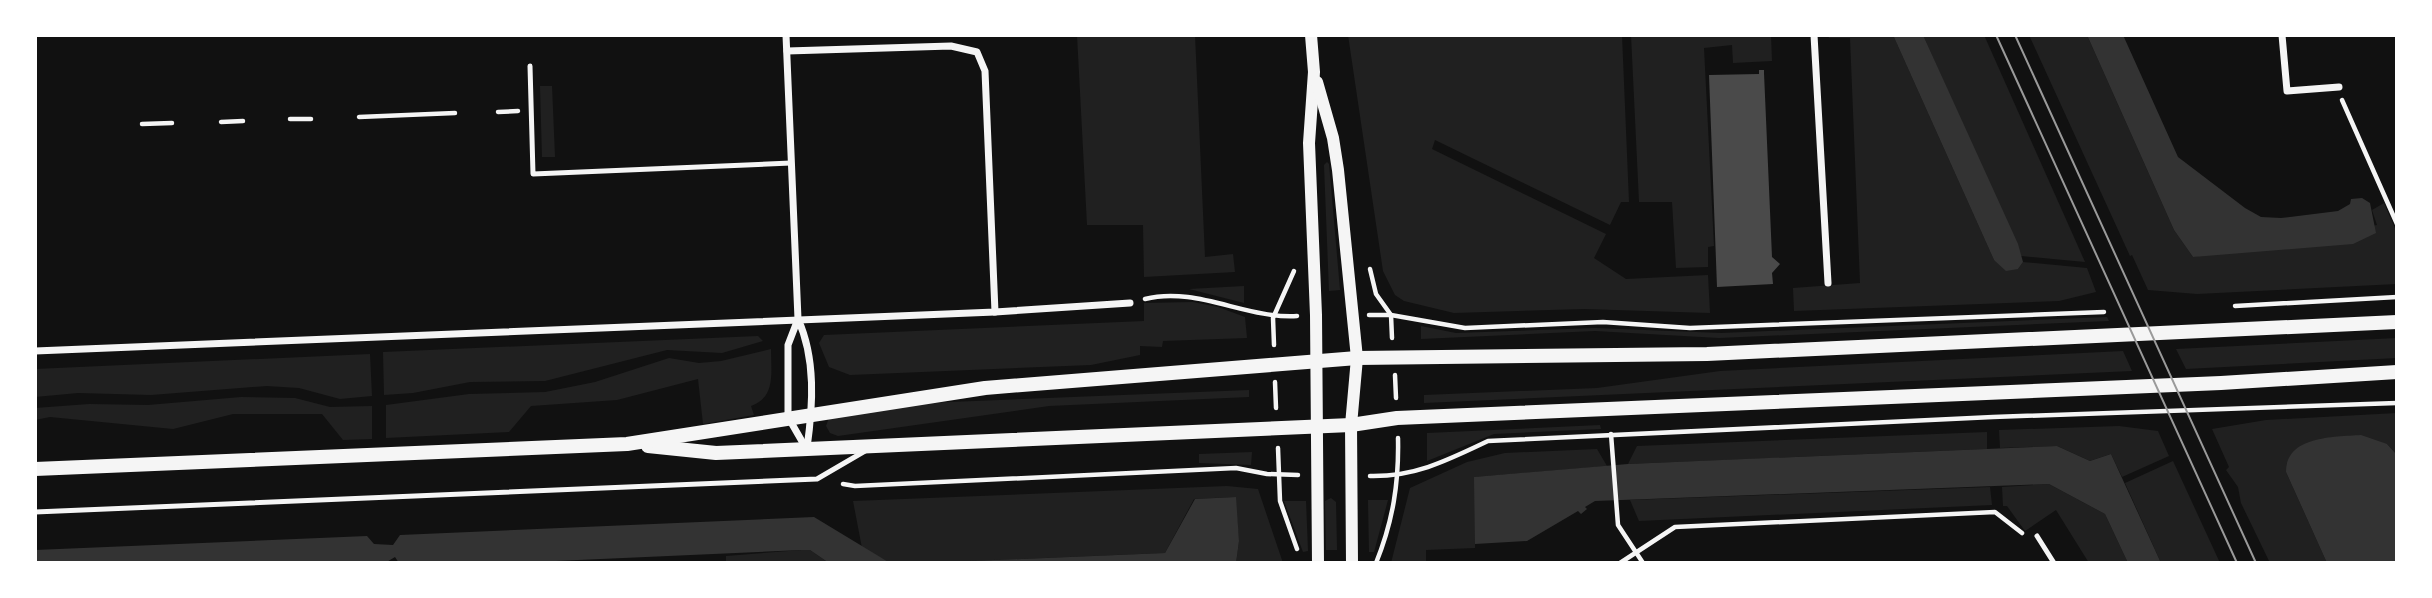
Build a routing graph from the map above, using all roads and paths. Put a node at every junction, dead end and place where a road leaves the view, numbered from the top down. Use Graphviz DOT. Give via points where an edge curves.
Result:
graph roads {
  1 [pos="786,35"];
  2 [pos="1311,35"];
  3 [pos="1814,35"];
  4 [pos="2282,35"];
  5 [pos="787,51"];
  6 [pos="530,66"];
  7 [pos="1314,72"];
  8 [pos="2339,87"];
  9 [pos="455,113"];
  10 [pos="359,117"];
  11 [pos="311,118"];
  12 [pos="290,119"];
  13 [pos="243,121"];
  14 [pos="221,122"];
  15 [pos="172,123"];
  16 [pos="142,124"];
  17 [pos="791,163"];
  18 [pos="2397,224"];
  19 [pos="1367,257"];
  20 [pos="1828,283"];
  21 [pos="2397,297"];
  22 [pos="1130,303"];
  23 [pos="2230,307"];
  24 [pos="995,312"];
  25 [pos="2106,312"];
  26 [pos="1353,314"];
  27 [pos="1316,315"];
  28 [pos="1391,315"];
  29 [pos="1273,318"];
  30 [pos="797,319"];
  31 [pos="2397,322"];
  32 [pos="35,351"];
  33 [pos="1394,356"];
  34 [pos="1357,358"];
  35 [pos="1316,362"];
  36 [pos="1274,365"];
  37 [pos="2397,372"];
  38 [pos="2397,404"];
  39 [pos="812,412"];
  40 [pos="788,417"];
  41 [pos="1397,418"];
  42 [pos="1351,425"];
  43 [pos="1316,427"];
  44 [pos="1277,429"];
  45 [pos="1611,434"];
  46 [pos="627,444"];
  47 [pos="874,446"];
  48 [pos="807,450"];
  49 [pos="35,469"];
  50 [pos="1280,475"];
  51 [pos="1316,475"];
  52 [pos="1351,476"];
  53 [pos="1399,476"];
  54 [pos="817,479"];
  55 [pos="35,512"];
  56 [pos="2037,536"];
  57 [pos="1635,552"];
  58 [pos="1298,553"];
  59 [pos="1318,563"];
  60 [pos="1352,563"];
  61 [pos="1376,563"];
  62 [pos="1619,563"];
  63 [pos="1643,563"];
  64 [pos="2054,563"];
  1 -- 5 [label="street"];
  2 -- 7 [label="street"];
  3 -- 20 [label="street"];
  4 -- 8 [label="street" via="2287,91"];
  5 -- 17 [label="street"];
  5 -- 24 [label="street" via="951,47 977,52 985,71"];
  6 -- 17 [label="lane" via="533,174"];
  7 -- 26 [label="street" via="1333,138"];
  7 -- 27 [label="street" via="1309,144"];
  8 -- 18 [label="path"];
  9 -- 10 [label="path"];
  11 -- 12 [label="path"];
  13 -- 14 [label="path"];
  15 -- 16 [label="path"];
  17 -- 30 [label="street"];
  19 -- 28 [label="path" via="1376,294"];
  21 -- 23 [label="path"];
  22 -- 24 [label="street"];
  22 -- 29 [label="path" via="1162,295 1184,297"];
  24 -- 30 [label="street"];
  25 -- 28 [label="path" via="1690,328 1603,322 1465,328"];
  26 -- 28 [label="path"];
  26 -- 34 [label="street"];
  27 -- 29 [label="path"];
  27 -- 35 [label="street"];
  28 -- 33 [label="path"];
  29 -- 36 [label="path"];
  30 -- 32 [label="street"];
  30 -- 39 [label="street" via="809,343"];
  30 -- 40 [label="street" via="788,345"];
  31 -- 33 [label="main road" via="1707,354"];
  33 -- 34 [label="main road"];
  33 -- 41 [label="path"];
  34 -- 35 [label="main road"];
  34 -- 42 [label="street"];
  35 -- 36 [label="main road"];
  35 -- 43 [label="street"];
  36 -- 39 [label="main road" via="985,388"];
  36 -- 44 [label="path"];
  37 -- 41 [label="main road"];
  38 -- 45 [label="path"];
  39 -- 40 [label="main road"];
  39 -- 48 [label="street"];
  40 -- 46 [label="main road"];
  40 -- 48 [label="street"];
  41 -- 42 [label="main road"];
  41 -- 53 [label="path"];
  42 -- 43 [label="main road"];
  42 -- 52 [label="street"];
  43 -- 44 [label="main road"];
  43 -- 51 [label="street"];
  44 -- 47 [label="main road"];
  44 -- 50 [label="path"];
  45 -- 53 [label="path" via="1488,441"];
  45 -- 57 [label="path" via="1618,525"];
  46 -- 48 [label="main road" via="716,453"];
  46 -- 49 [label="main road"];
  47 -- 48 [label="main road"];
  47 -- 54 [label="lane"];
  50 -- 51 [label="path"];
  50 -- 54 [label="path" via="1236,468 855,486"];
  50 -- 58 [label="path" via="1280,501"];
  51 -- 59 [label="street"];
  52 -- 53 [label="path"];
  52 -- 60 [label="street"];
  53 -- 61 [label="path" via="1392,519"];
  54 -- 55 [label="lane"];
  56 -- 57 [label="path" via="2024,534 1995,512 1675,527"];
  56 -- 64 [label="lane"];
  57 -- 62 [label="path"];
  57 -- 63 [label="path"];
}
